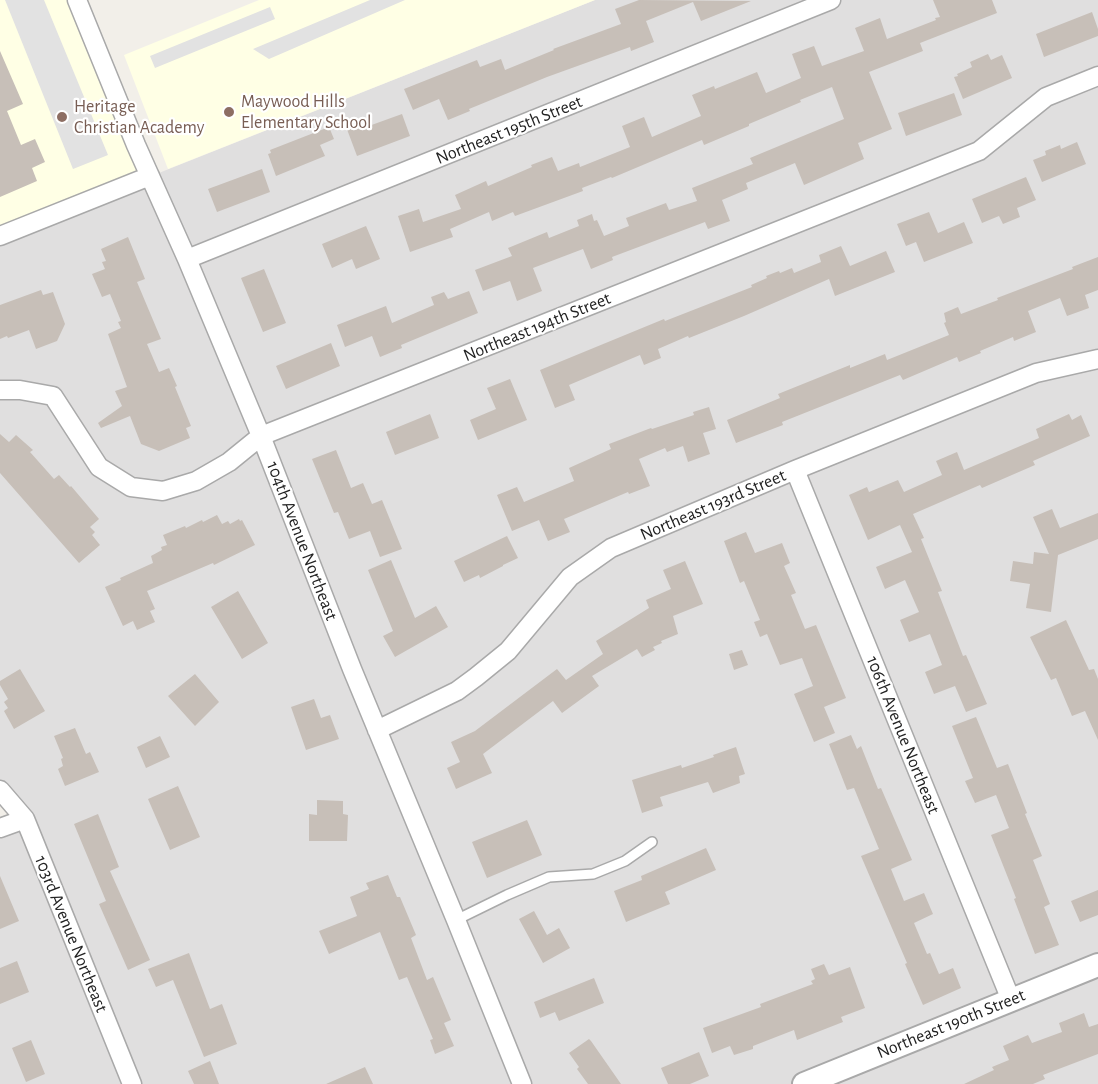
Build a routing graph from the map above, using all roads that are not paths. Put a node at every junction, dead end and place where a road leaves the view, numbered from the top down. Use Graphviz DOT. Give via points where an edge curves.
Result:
graph roads {
  1 [pos="77,0"];
  2 [pos="831,0"];
  3 [pos="1098,76"];
  4 [pos="150,176"];
  5 [pos="0,236"];
  6 [pos="187,259"];
  7 [pos="1098,359"];
  8 [pos="0,390"];
  9 [pos="261,436"];
  10 [pos="795,470"];
  11 [pos="377,730"];
  12 [pos="0,790"];
  13 [pos="25,819"];
  14 [pos="0,828"];
  15 [pos="652,842"];
  16 [pos="456,920"];
  17 [pos="1098,965"];
  18 [pos="1011,1000"];
  19 [pos="132,1084"];
  20 [pos="522,1084"];
  21 [pos="804,1084"];
  1 -- 4 [label="street, 104th Avenue Northeast"];
  2 -- 6 [label="street, Northeast 195th Street"];
  3 -- 9 [label="street, Northeast 194th Street" via="1046,97 980,151"];
  4 -- 5 [label="street"];
  4 -- 6 [label="street, 104th Avenue Northeast"];
  6 -- 9 [label="street, 104th Avenue Northeast"];
  7 -- 10 [label="street, Northeast 193rd Street" via="1036,373"];
  8 -- 9 [label="street, Northeast 194th Street" via="53,396 99,467 131,487 164,491 196,482"];
  9 -- 11 [label="street, 104th Avenue Northeast"];
  10 -- 11 [label="street, Northeast 193rd Street" via="611,548 570,577 508,651 476,677 457,691"];
  10 -- 18 [label="street, 106th Avenue Northeast"];
  11 -- 16 [label="street, 104th Avenue Northeast"];
  12 -- 13 [label="street, 103rd Avenue Northeast"];
  13 -- 14 [label="street"];
  13 -- 19 [label="street, 103rd Avenue Northeast"];
  15 -- 16 [label="lane" via="625,861 593,874 549,877"];
  16 -- 20 [label="street, 104th Avenue Northeast"];
  17 -- 18 [label="street, Northeast 190th Street"];
  18 -- 21 [label="street, Northeast 190th Street"];
}
